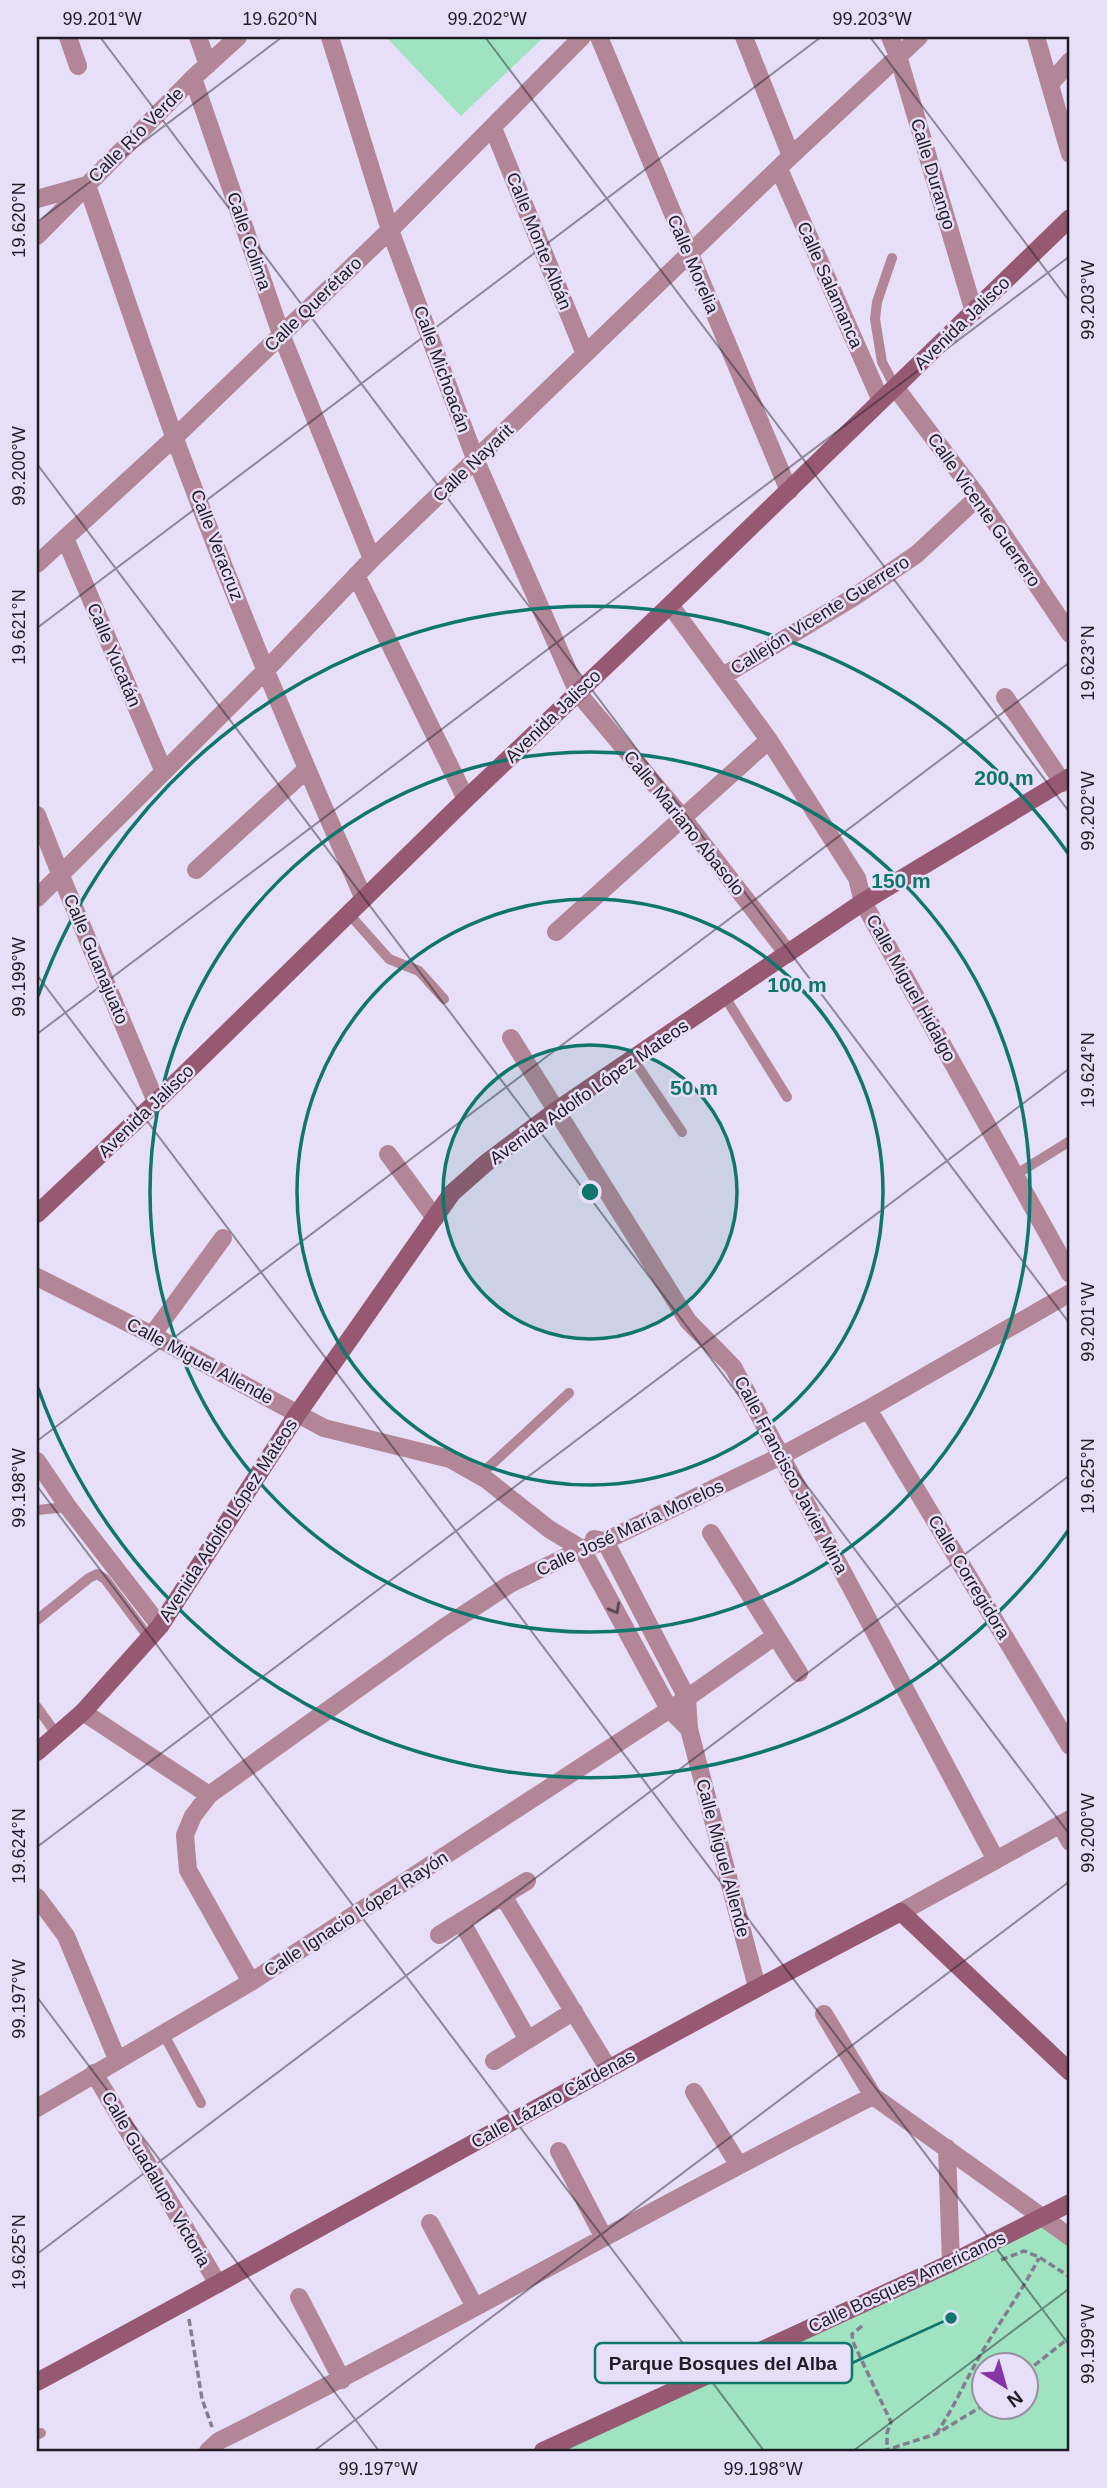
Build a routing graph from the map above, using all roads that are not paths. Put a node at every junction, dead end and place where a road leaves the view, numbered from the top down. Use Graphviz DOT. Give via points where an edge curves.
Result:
graph roads {
  1 [pos="68,37"];
  2 [pos="198,37"];
  3 [pos="238,37"];
  4 [pos="330,37"];
  5 [pos="582,37"];
  6 [pos="599,37"];
  7 [pos="744,37"];
  8 [pos="890,37"];
  9 [pos="919,37"];
  10 [pos="1036,37"];
  11 [pos="898,56"];
  12 [pos="1070,61"];
  13 [pos="208,65"];
  14 [pos="78,66"];
  15 [pos="193,78"];
  16 [pos="1051,83"];
  17 [pos="493,128"];
  18 [pos="1070,155"];
  19 [pos="785,162"];
  20 [pos="87,185"];
  21 [pos="37,199"];
  22 [pos="1070,218"];
  23 [pos="390,230"];
  24 [pos="37,236"];
  25 [pos="688,254"];
  26 [pos="892,258"];
  27 [pos="974,312"];
  28 [pos="281,334"];
  29 [pos="585,354"];
  30 [pos="895,387"];
  31 [pos="881,401"];
  32 [pos="174,437"];
  33 [pos="475,461"];
  34 [pos="789,491"];
  35 [pos="978,497"];
  36 [pos="65,538"];
  37 [pos="372,559"];
  38 [pos="37,563"];
  39 [pos="356,575"];
  40 [pos="670,606"];
  41 [pos="1070,634"];
  42 [pos="265,670"];
  43 [pos="723,676"];
  44 [pos="578,693"];
  45 [pos="1005,697"];
  46 [pos="769,740"];
  47 [pos="306,770"];
  48 [pos="164,772"];
  49 [pos="1067,780"];
  50 [pos="466,799"];
  51 [pos="37,816"];
  52 [pos="682,817"];
  53 [pos="196,870"];
  54 [pos="61,876"];
  55 [pos="37,898"];
  56 [pos="364,899"];
  57 [pos="863,902"];
  58 [pos="349,914"];
  59 [pos="556,932"];
  60 [pos="788,954"];
  61 [pos="725,997"];
  62 [pos="444,999"];
  63 [pos="511,1038"];
  64 [pos="633,1059"];
  65 [pos="787,1097"];
  66 [pos="156,1102"];
  67 [pos="557,1110"];
  68 [pos="682,1132"];
  69 [pos="1070,1142"];
  70 [pos="388,1154"];
  71 [pos="1015,1175"];
  72 [pos="37,1212"];
  73 [pos="435,1218"];
  74 [pos="223,1238"];
  75 [pos="1070,1274"];
  76 [pos="38,1280"];
  77 [pos="1070,1293"];
  78 [pos="152,1335"];
  79 [pos="569,1393"];
  80 [pos="868,1409"];
  81 [pos="298,1413"];
  82 [pos="781,1456"];
  83 [pos="37,1461"];
  84 [pos="479,1476"];
  85 [pos="68,1507"];
  86 [pos="37,1510"];
  87 [pos="549,1529"];
  88 [pos="711,1533"];
  89 [pos="605,1541"];
  90 [pos="582,1549"];
  91 [pos="37,1620"];
  92 [pos="155,1632"];
  93 [pos="775,1636"];
  94 [pos="799,1673"];
  95 [pos="687,1698"];
  96 [pos="37,1707"];
  97 [pos="669,1709"];
  98 [pos="83,1713"];
  99 [pos="689,1729"];
  100 [pos="57,1735"];
  101 [pos="1070,1746"];
  102 [pos="37,1752"];
  103 [pos="209,1794"];
  104 [pos="1065,1821"];
  105 [pos="1070,1842"];
  106 [pos="996,1860"];
  107 [pos="527,1881"];
  108 [pos="503,1896"];
  109 [pos="37,1897"];
  110 [pos="901,1912"];
  111 [pos="461,1921"];
  112 [pos="439,1935"];
  113 [pos="251,1982"];
  114 [pos="757,1987"];
  115 [pos="574,2011"];
  116 [pos="824,2014"];
  117 [pos="163,2033"];
  118 [pos="528,2040"];
  119 [pos="117,2059"];
  120 [pos="494,2061"];
  121 [pos="608,2068"];
  122 [pos="94,2073"];
  123 [pos="1070,2073"];
  124 [pos="694,2092"];
  125 [pos="873,2096"];
  126 [pos="201,2103"];
  127 [pos="37,2108"];
  128 [pos="947,2148"];
  129 [pos="559,2151"];
  130 [pos="738,2164"];
  131 [pos="1070,2203"];
  132 [pos="1043,2218"];
  133 [pos="430,2223"];
  134 [pos="1070,2237"];
  135 [pos="604,2238"];
  136 [pos="951,2263"];
  137 [pos="218,2284"];
  138 [pos="299,2297"];
  139 [pos="475,2307"];
  140 [pos="342,2380"];
  141 [pos="37,2382"];
  142 [pos="213,2446"];
  143 [pos="543,2451"];
  1 -- 14 [label="street"];
  2 -- 13 [label="street"];
  3 -- 13 [label="street, Calle Río Verde"];
  4 -- 23 [label="street, Calle Michoacán"];
  5 -- 17 [label="street, Calle Querétaro"];
  6 -- 25 [label="street, Calle Morelia"];
  7 -- 19 [label="street, Calle Salamanca"];
  8 -- 11 [label="street, Calle Durango"];
  9 -- 11 [label="street, Calle Nayarit"];
  10 -- 16 [label="street"];
  11 -- 19 [label="street, Calle Nayarit"];
  11 -- 27 [label="street, Calle Durango"];
  12 -- 16 [label="street"];
  13 -- 15 [label="street, Calle Río Verde"];
  15 -- 20 [label="street, Calle Río Verde"];
  15 -- 28 [label="street, Calle Colima"];
  16 -- 18 [label="street"];
  17 -- 23 [label="street, Calle Querétaro"];
  17 -- 29 [label="street, Calle Monte Albán"];
  19 -- 25 [label="street, Calle Nayarit"];
  19 -- 31 [label="street, Calle Salamanca"];
  20 -- 21 [label="street"];
  20 -- 24 [label="street, Calle Río Verde"];
  20 -- 32 [label="street, Calle Veracruz"];
  22 -- 27 [label="main road, Avenida Jalisco"];
  23 -- 28 [label="street, Calle Querétaro"];
  23 -- 33 [label="street, Calle Michoacán"];
  25 -- 29 [label="street, Calle Nayarit"];
  25 -- 34 [label="street, Calle Morelia"];
  26 -- 30 [label="lane" via="875,319 882,362"];
  27 -- 30 [label="main road, Avenida Jalisco"];
  28 -- 32 [label="street, Calle Querétaro"];
  28 -- 37 [label="street, Calle Colima"];
  29 -- 33 [label="street, Calle Nayarit"];
  30 -- 31 [label="main road, Avenida Jalisco"];
  30 -- 35 [label="street, Calle Vicente Guerrero"];
  31 -- 34 [label="main road, Avenida Jalisco"];
  32 -- 36 [label="street, Calle Querétaro"];
  32 -- 42 [label="street, Calle Veracruz"];
  33 -- 37 [label="street, Calle Nayarit"];
  33 -- 44 [label="street, Calle Michoacán"];
  34 -- 40 [label="main road, Avenida Jalisco"];
  35 -- 41 [label="street, Calle Vicente Guerrero"];
  35 -- 43 [label="street, Callejón Vicente Guerrero" via="917,554"];
  36 -- 38 [label="street, Calle Querétaro"];
  36 -- 48 [label="street, Calle Yucatán"];
  37 -- 39 [label="street, Calle Nayarit"];
  39 -- 42 [label="street, Calle Nayarit"];
  39 -- 50 [label="street"];
  40 -- 43 [label="street, Calle Miguel Hidalgo"];
  40 -- 44 [label="main road, Avenida Jalisco"];
  42 -- 47 [label="street, Calle Veracruz"];
  42 -- 48 [label="street, Calle Nayarit"];
  43 -- 46 [label="street, Calle Miguel Hidalgo"];
  44 -- 50 [label="main road, Avenida Jalisco"];
  44 -- 52 [label="street, Calle Mariano Abasolo"];
  45 -- 49 [label="street"];
  46 -- 52 [label="street"];
  46 -- 57 [label="street, Calle Miguel Hidalgo" via="858,878"];
  47 -- 53 [label="street"];
  47 -- 56 [label="street, Calle Veracruz"];
  48 -- 54 [label="street, Calle Nayarit"];
  49 -- 57 [label="main road, Avenida Adolfo López Mateos"];
  50 -- 56 [label="main road, Avenida Jalisco"];
  51 -- 54 [label="street, Calle Guanajuato"];
  52 -- 59 [label="street"];
  52 -- 60 [label="street, Calle Mariano Abasolo"];
  54 -- 55 [label="street, Calle Nayarit"];
  54 -- 66 [label="street, Calle Guanajuato"];
  56 -- 58 [label="main road, Avenida Jalisco"];
  57 -- 60 [label="main road, Avenida Adolfo López Mateos"];
  57 -- 71 [label="street, Calle Miguel Hidalgo"];
  58 -- 62 [label="lane" via="389,959 419,971"];
  58 -- 66 [label="main road, Avenida Jalisco"];
  60 -- 61 [label="main road, Avenida Adolfo López Mateos"];
  61 -- 64 [label="main road, Avenida Adolfo López Mateos"];
  61 -- 65 [label="lane"];
  63 -- 67 [label="street, Calle Francisco Javier Mina"];
  64 -- 67 [label="main road, Avenida Adolfo López Mateos"];
  64 -- 68 [label="lane"];
  66 -- 72 [label="main road, Avenida Jalisco"];
  67 -- 73 [label="main road, Avenida Adolfo López Mateos" via="461,1185"];
  67 -- 82 [label="street, Calle Francisco Javier Mina" via="688,1321 733,1367"];
  69 -- 71 [label="lane"];
  70 -- 73 [label="street"];
  71 -- 75 [label="street, Calle Miguel Hidalgo"];
  73 -- 81 [label="main road, Avenida Adolfo López Mateos"];
  74 -- 78 [label="street"];
  76 -- 78 [label="street, Calle Miguel Allende"];
  77 -- 80 [label="street, Calle José María Morelos"];
  78 -- 81 [label="street, Calle Miguel Allende"];
  79 -- 84 [label="lane"];
  80 -- 82 [label="street, Calle José María Morelos"];
  80 -- 101 [label="street, Calle Corregidora"];
  81 -- 84 [label="street, Calle Miguel Allende" via="324,1428 450,1459"];
  81 -- 92 [label="main road, Avenida Adolfo López Mateos"];
  82 -- 89 [label="street, Calle José María Morelos"];
  82 -- 106 [label="street, Calle Francisco Javier Mina"];
  83 -- 85 [label="street"];
  84 -- 87 [label="street, Calle Miguel Allende"];
  85 -- 86 [label="lane"];
  85 -- 92 [label="street"];
  87 -- 89 [label="street, Calle Miguel Allende"];
  87 -- 90 [label="street, Calle Miguel Allende"];
  88 -- 93 [label="street"];
  89 -- 90 [label="street, Calle José María Morelos"];
  89 -- 95 [label="street, Calle Miguel Allende"];
  90 -- 97 [label="street, one-way"];
  90 -- 103 [label="street, Calle José María Morelos" via="510,1584 443,1628"];
  91 -- 92 [label="lane" via="97,1574"];
  92 -- 98 [label="main road, Avenida Adolfo López Mateos"];
  93 -- 94 [label="street"];
  93 -- 95 [label="street, Calle Ignacio López Rayón"];
  95 -- 97 [label="street, Calle Ignacio López Rayón"];
  95 -- 99 [label="street, Calle Miguel Allende"];
  96 -- 100 [label="lane"];
  97 -- 99 [label="street"];
  97 -- 113 [label="street, Calle Ignacio López Rayón"];
  98 -- 100 [label="main road, Avenida Adolfo López Mateos"];
  98 -- 103 [label="street"];
  99 -- 114 [label="street, Calle Miguel Allende"];
  100 -- 102 [label="main road, Avenida Adolfo López Mateos"];
  103 -- 113 [label="street, Calle José María Morelos" via="185,1835 188,1870"];
  104 -- 105 [label="street"];
  104 -- 106 [label="street, Calle Lázaro Cárdenas"];
  106 -- 110 [label="street, Calle Lázaro Cárdenas"];
  107 -- 108 [label="street"];
  108 -- 111 [label="street"];
  108 -- 115 [label="street"];
  109 -- 119 [label="street" via="66,1936"];
  110 -- 114 [label="main road, Calle Lázaro Cárdenas"];
  110 -- 123 [label="main road"];
  111 -- 112 [label="street"];
  111 -- 118 [label="street"];
  113 -- 117 [label="street, Calle Ignacio López Rayón"];
  114 -- 121 [label="main road, Calle Lázaro Cárdenas"];
  115 -- 118 [label="street"];
  115 -- 121 [label="street"];
  116 -- 125 [label="street"];
  117 -- 119 [label="street, Calle Ignacio López Rayón"];
  117 -- 126 [label="lane"];
  118 -- 120 [label="street"];
  119 -- 122 [label="street, Calle Ignacio López Rayón"];
  121 -- 137 [label="main road, Calle Lázaro Cárdenas"];
  122 -- 127 [label="street, Calle Ignacio López Rayón"];
  122 -- 137 [label="street, Calle Guadalupe Victoria"];
  124 -- 130 [label="street"];
  125 -- 128 [label="street"];
  125 -- 130 [label="street"];
  128 -- 132 [label="street"];
  128 -- 136 [label="street"];
  129 -- 135 [label="street"];
  130 -- 135 [label="street"];
  131 -- 132 [label="main road, Calle Bosques Americanos"];
  132 -- 134 [label="street"];
  132 -- 136 [label="main road, Calle Bosques Americanos"];
  133 -- 139 [label="street"];
  135 -- 139 [label="street"];
  136 -- 143 [label="main road, Calle Bosques Americanos"];
  137 -- 141 [label="main road, Calle Lázaro Cárdenas"];
  138 -- 140 [label="street"];
  139 -- 140 [label="street"];
  140 -- 142 [label="street"];
}
